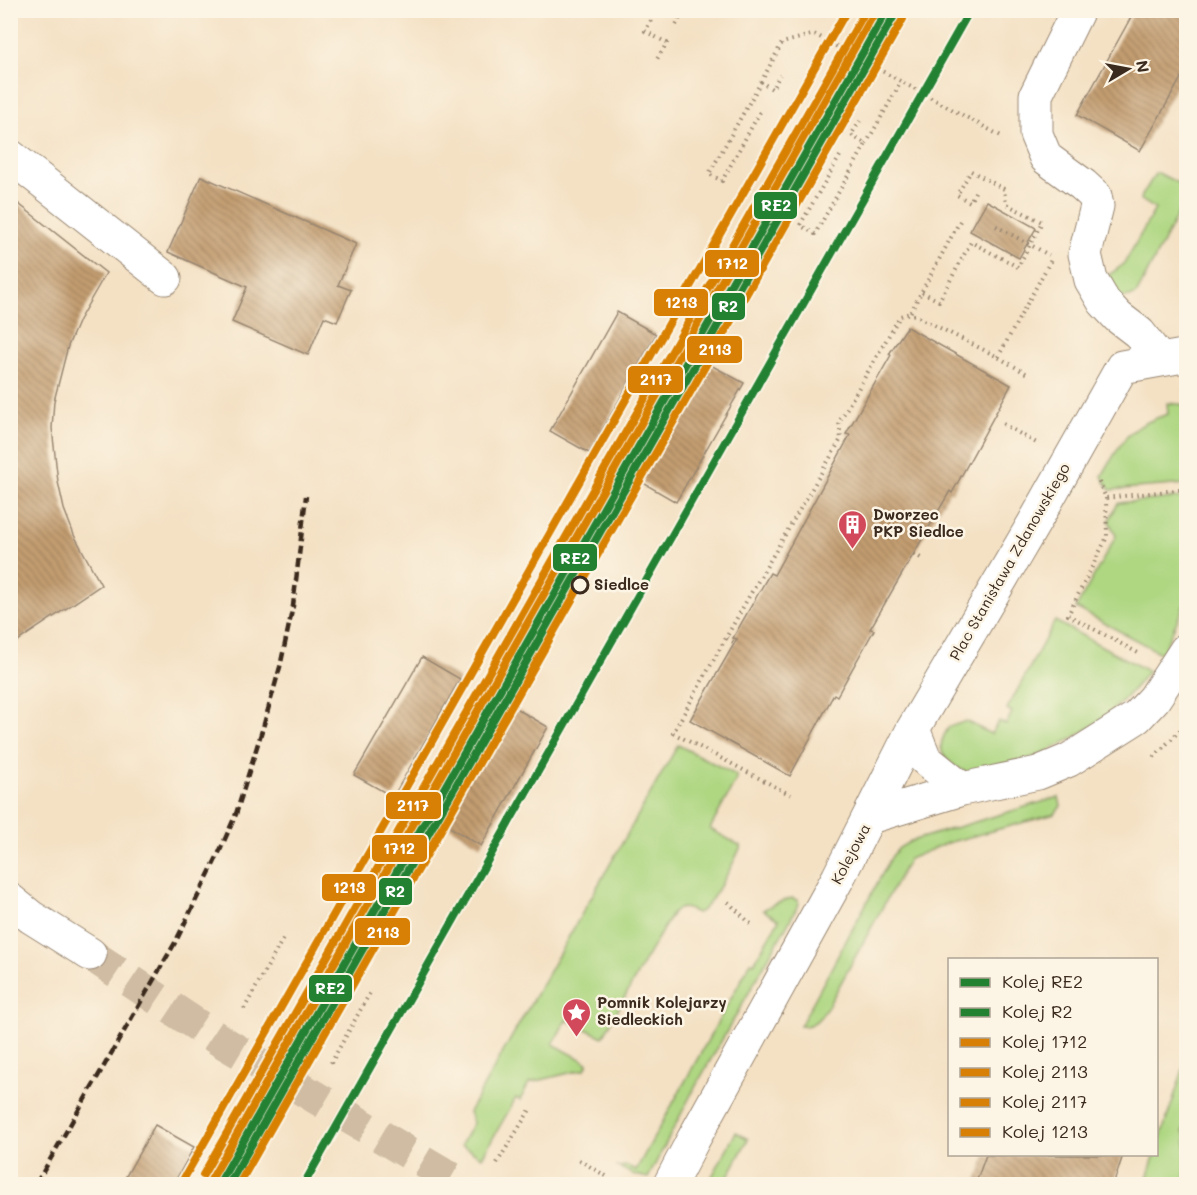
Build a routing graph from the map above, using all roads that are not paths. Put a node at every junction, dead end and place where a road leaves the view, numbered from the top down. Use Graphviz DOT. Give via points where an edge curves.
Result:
graph roads {
  1 [pos="1078,10"];
  2 [pos="10,156"];
  3 [pos="165,278"];
  4 [pos="1180,357"];
  5 [pos="1186,650"];
  6 [pos="913,729"];
  7 [pos="962,789"];
  8 [pos="870,817"];
  9 [pos="10,900"];
  10 [pos="90,954"];
  11 [pos="670,1185"];
  1 -- 4 [label="street" via="1036,95 1036,134 1046,158 1095,196 1098,206 1085,254 1091,280 1104,302 1139,333"];
  2 -- 3 [label="street"];
  4 -- 6 [label="street, Plac Stanisława Zdanowskiego" via="1122,367"];
  5 -- 7 [label="street, Kolejowa" via="1154,699 1111,735 1070,760 1038,773"];
  6 -- 7 [label="street" via="925,759"];
  6 -- 8 [label="street, Plac Stanisława Zdanowskiego"];
  7 -- 8 [label="street, Kolejowa"];
  8 -- 11 [label="street, Kolejowa"];
  9 -- 10 [label="street" via="31,918"];
}
